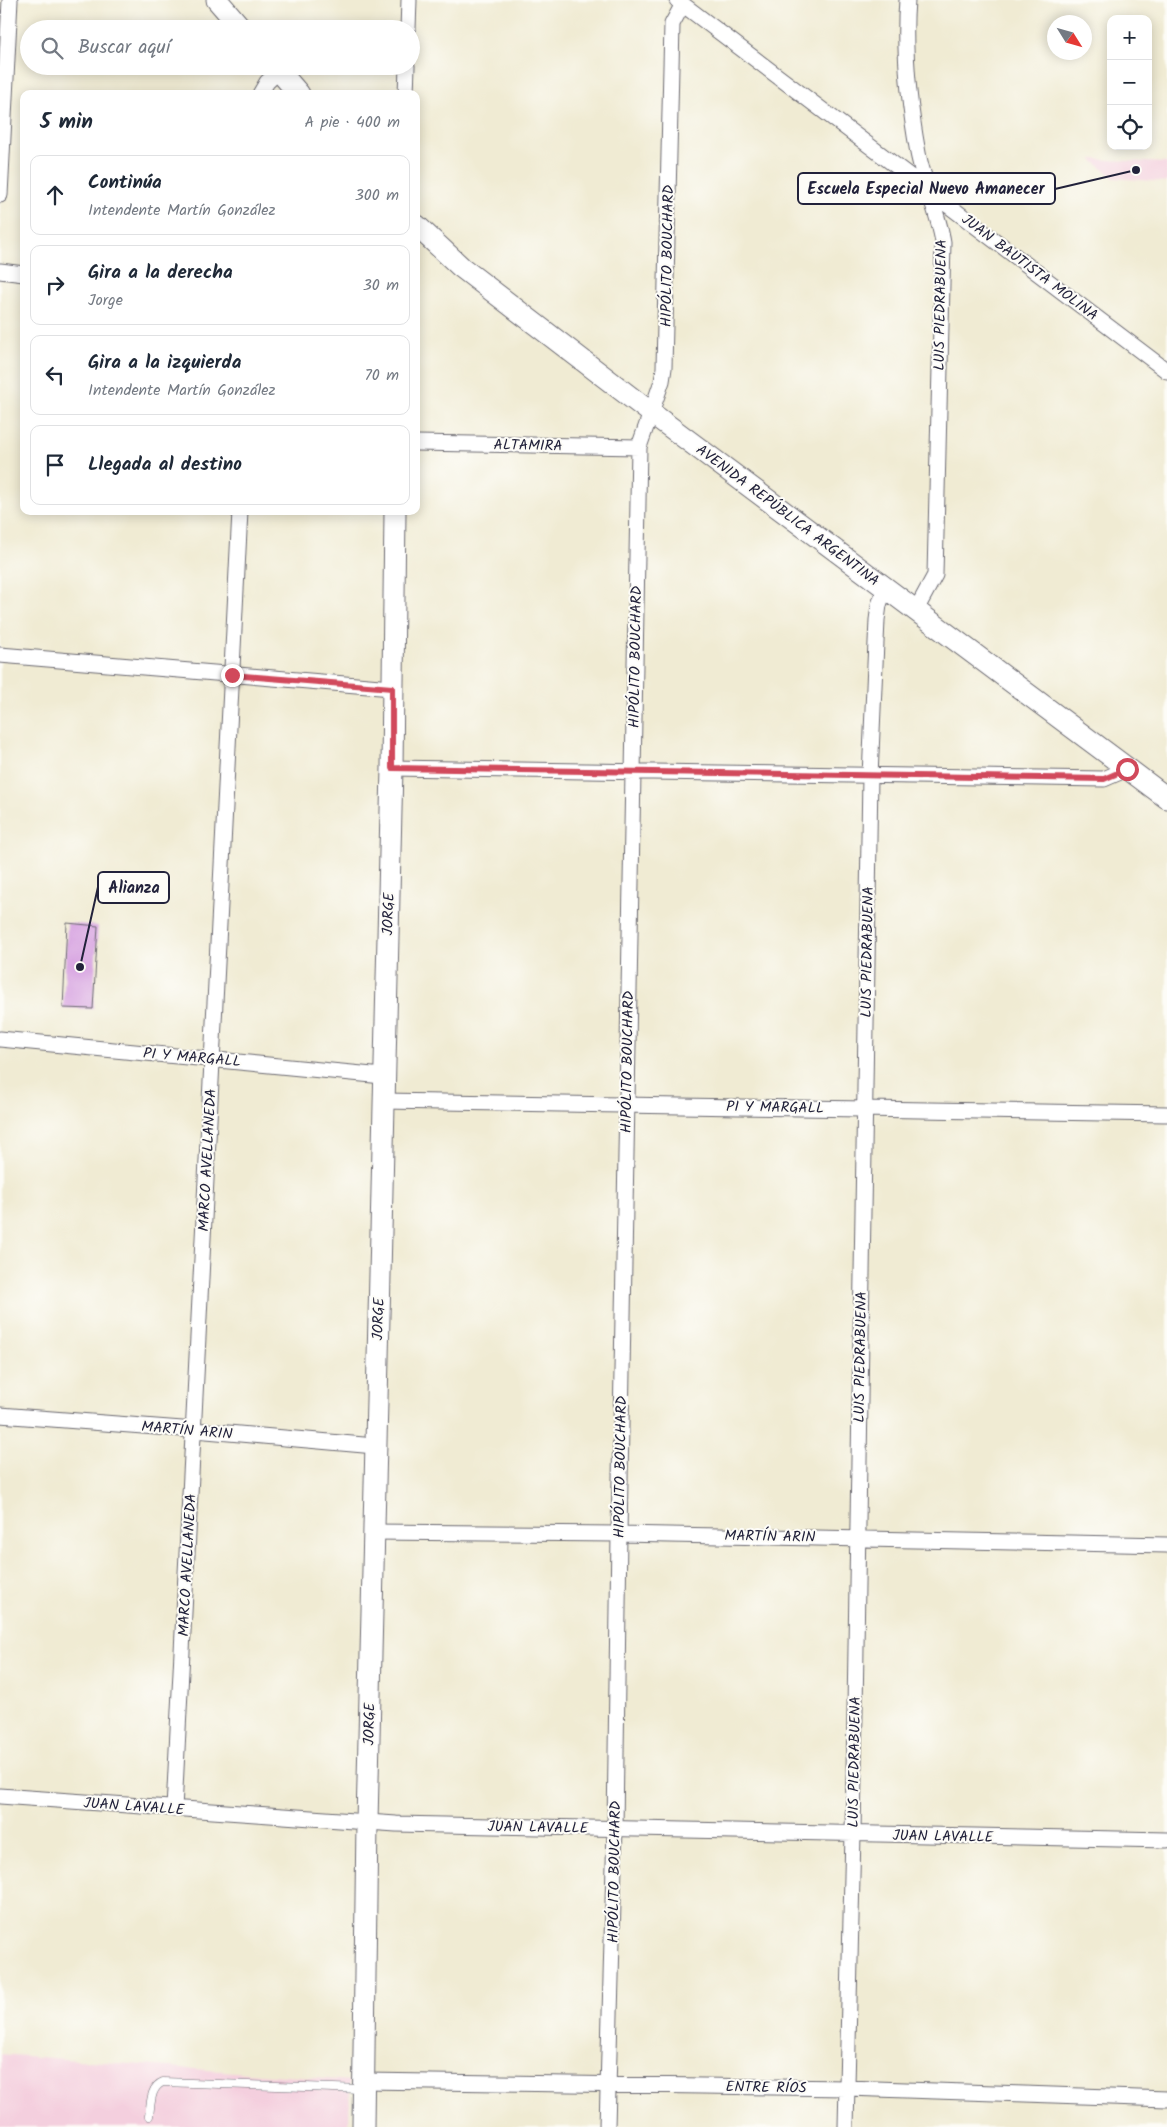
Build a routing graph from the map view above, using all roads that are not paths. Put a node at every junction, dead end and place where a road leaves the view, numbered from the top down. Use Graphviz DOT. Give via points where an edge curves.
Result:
graph roads {
  1 [pos="10,0"];
  2 [pos="217,0"];
  3 [pos="409,0"];
  4 [pos="907,0"];
  5 [pos="680,2"];
  6 [pos="234,20"];
  7 [pos="408,20"];
  8 [pos="272,75"];
  9 [pos="282,75"];
  10 [pos="407,75"];
  11 [pos="262,90"];
  12 [pos="295,90"];
  13 [pos="406,90"];
  14 [pos="930,191"];
  15 [pos="0,195"];
  16 [pos="420,229"];
  17 [pos="0,271"];
  18 [pos="20,274"];
  19 [pos="1167,371"];
  20 [pos="650,412"];
  21 [pos="420,443"];
  22 [pos="639,447"];
  23 [pos="240,515"];
  24 [pos="395,515"];
  25 [pos="885,588"];
  26 [pos="916,610"];
  27 [pos="0,655"];
  28 [pos="232,675"];
  29 [pos="392,688"];
  30 [pos="392,768"];
  31 [pos="1127,769"];
  32 [pos="633,772"];
  33 [pos="870,776"];
  34 [pos="1167,798"];
  35 [pos="0,1039"];
  36 [pos="212,1059"];
  37 [pos="383,1076"];
  38 [pos="384,1101"];
  39 [pos="627,1104"];
  40 [pos="864,1109"];
  41 [pos="1167,1114"];
  42 [pos="0,1415"];
  43 [pos="195,1430"];
  44 [pos="375,1446"];
  45 [pos="373,1532"];
  46 [pos="618,1534"];
  47 [pos="857,1538"];
  48 [pos="1167,1545"];
  49 [pos="0,1796"];
  50 [pos="174,1809"];
  51 [pos="367,1822"];
  52 [pos="615,1828"];
  53 [pos="852,1834"];
  54 [pos="1167,1840"];
  55 [pos="364,2085"];
  56 [pos="608,2086"];
  57 [pos="847,2088"];
  58 [pos="1167,2099"];
  59 [pos="148,2116"];
  60 [pos="363,2127"];
  61 [pos="607,2127"];
  62 [pos="846,2127"];
  1 -- 15 [label="street"];
  2 -- 6 [label="street"];
  3 -- 7 [label="street"];
  4 -- 14 [label="street, LUIS PIEDRABUENA" via="906,58 918,153"];
  5 -- 14 [label="street, JUAN BAUTISTA MOLINA"];
  5 -- 20 [label="street, HIPÓLITO BOUCHARD" via="672,24 664,368"];
  8 -- 11 [label="street"];
  9 -- 12 [label="street"];
  10 -- 13 [label="street"];
  14 -- 19 [label="street, JUAN BAUTISTA MOLINA"];
  14 -- 26 [label="street, LUIS PIEDRABUENA" via="943,242 935,574"];
  16 -- 20 [label="street, AVENIDA REPÚBLICA ARGENTINA" via="461,267"];
  17 -- 18 [label="street"];
  20 -- 22 [label="street, HIPÓLITO BOUCHARD"];
  20 -- 25 [label="street, AVENIDA REPÚBLICA ARGENTINA"];
  21 -- 22 [label="street, ALTAMIRA"];
  22 -- 32 [label="street, HIPÓLITO BOUCHARD"];
  23 -- 28 [label="street, MARCO AVELLANEDA"];
  24 -- 29 [label="street, JORGE"];
  25 -- 26 [label="street, AVENIDA REPÚBLICA ARGENTINA"];
  25 -- 33 [label="street, LUIS PIEDRABUENA" via="877,620"];
  26 -- 31 [label="street, AVENIDA REPÚBLICA ARGENTINA"];
  27 -- 28 [label="street"];
  28 -- 29 [label="street"];
  28 -- 36 [label="street, MARCO AVELLANEDA"];
  29 -- 30 [label="street, JORGE"];
  30 -- 32 [label="street"];
  30 -- 37 [label="street, JORGE"];
  31 -- 33 [label="street" via="1104,779"];
  31 -- 34 [label="street, AVENIDA REPÚBLICA ARGENTINA"];
  32 -- 33 [label="street"];
  32 -- 39 [label="street, HIPÓLITO BOUCHARD"];
  33 -- 40 [label="street, LUIS PIEDRABUENA"];
  35 -- 36 [label="street, PI Y MARGALL"];
  36 -- 37 [label="street, PI Y MARGALL"];
  36 -- 43 [label="street, MARCO AVELLANEDA"];
  37 -- 38 [label="street, JORGE"];
  38 -- 39 [label="street, PI Y MARGALL"];
  38 -- 44 [label="street, JORGE"];
  39 -- 40 [label="street, PI Y MARGALL"];
  39 -- 46 [label="street, HIPÓLITO BOUCHARD"];
  40 -- 41 [label="street, PI Y MARGALL"];
  40 -- 47 [label="street, LUIS PIEDRABUENA"];
  42 -- 43 [label="street, MARTÍN ARIN"];
  43 -- 44 [label="street, MARTÍN ARIN"];
  43 -- 50 [label="street, MARCO AVELLANEDA"];
  44 -- 45 [label="street, JORGE"];
  45 -- 46 [label="street, MARTÍN ARIN"];
  45 -- 51 [label="street, JORGE"];
  46 -- 47 [label="street, MARTÍN ARIN"];
  46 -- 52 [label="street, HIPÓLITO BOUCHARD"];
  47 -- 48 [label="street, MARTÍN ARIN"];
  47 -- 53 [label="street, LUIS PIEDRABUENA"];
  49 -- 50 [label="street, JUAN LAVALLE"];
  50 -- 51 [label="street, JUAN LAVALLE"];
  51 -- 52 [label="street, JUAN LAVALLE"];
  51 -- 55 [label="street, JORGE"];
  52 -- 53 [label="street, JUAN LAVALLE"];
  52 -- 56 [label="street, HIPÓLITO BOUCHARD"];
  53 -- 54 [label="street, JUAN LAVALLE"];
  53 -- 57 [label="street, LUIS PIEDRABUENA"];
  55 -- 56 [label="street, ENTRE RÍOS"];
  55 -- 59 [label="lane" via="163,2082 154,2090"];
  55 -- 60 [label="street, JORGE"];
  56 -- 57 [label="street, ENTRE RÍOS"];
  56 -- 61 [label="street, HIPÓLITO BOUCHARD"];
  57 -- 58 [label="street, ENTRE RÍOS"];
  57 -- 62 [label="street, LUIS PIEDRABUENA"];
}
